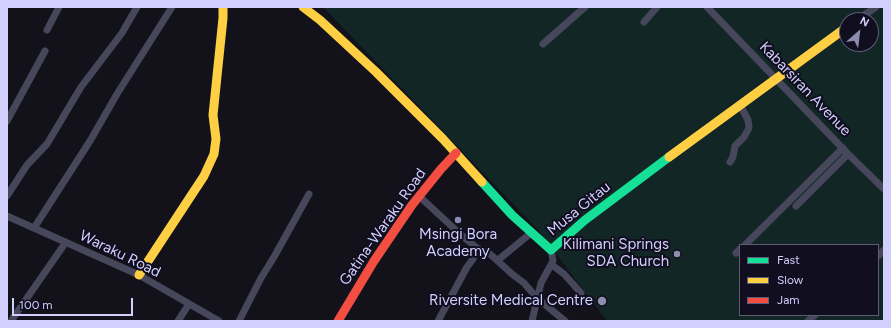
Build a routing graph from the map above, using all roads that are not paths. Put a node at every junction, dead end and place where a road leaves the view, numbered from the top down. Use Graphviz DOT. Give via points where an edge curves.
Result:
graph roads {
  1 [pos="59,7"];
  2 [pos="137,7"];
  3 [pos="172,7"];
  4 [pos="223,7"];
  5 [pos="303,7"];
  6 [pos="312,7"];
  7 [pos="585,7"];
  8 [pos="657,7"];
  9 [pos="707,7"];
  10 [pos="320,20"];
  11 [pos="644,22"];
  12 [pos="47,30"];
  13 [pos="839,34"];
  14 [pos="543,44"];
  15 [pos="45,51"];
  16 [pos="776,78"];
  17 [pos="740,105"];
  18 [pos="7,121"];
  19 [pos="846,151"];
  20 [pos="456,153"];
  21 [pos="730,162"];
  22 [pos="884,189"];
  23 [pos="309,194"];
  24 [pos="7,196"];
  25 [pos="418,196"];
  26 [pos="796,206"];
  27 [pos="7,216"];
  28 [pos="34,228"];
  29 [pos="531,233"];
  30 [pos="66,242"];
  31 [pos="746,244"];
  32 [pos="476,248"];
  33 [pos="551,250"];
  34 [pos="498,260"];
  35 [pos="552,265"];
  36 [pos="139,275"];
  37 [pos="581,293"];
  38 [pos="537,298"];
  39 [pos="189,304"];
  40 [pos="11,321"];
  41 [pos="178,321"];
  42 [pos="219,321"];
  43 [pos="240,321"];
  44 [pos="338,321"];
  45 [pos="438,321"];
  46 [pos="532,321"];
  47 [pos="565,321"];
  1 -- 12 [label="street"];
  2 -- 24 [label="street" via="122,32 81,87 47,144 27,165"];
  3 -- 28 [label="street"];
  4 -- 36 [label="street" via="213,115 216,139 214,154 204,176"];
  5 -- 10 [label="street, Musa Gitau"];
  6 -- 10 [label="street"];
  7 -- 14 [label="street"];
  8 -- 11 [label="street"];
  9 -- 16 [label="street, Kabarsiran Avenue"];
  10 -- 20 [label="street, Musa Gitau"];
  13 -- 16 [label="street, Musa Gitau"];
  15 -- 18 [label="street"];
  16 -- 17 [label="street, Musa Gitau"];
  16 -- 19 [label="street, Kabarsiran Avenue"];
  17 -- 21 [label="street" via="748,120 748,128 744,137 735,146"];
  17 -- 33 [label="street, Musa Gitau" via="585,220"];
  19 -- 22 [label="street, Kabarsiran Avenue"];
  19 -- 26 [label="street"];
  19 -- 31 [label="street"];
  20 -- 25 [label="street, Gatina-Waraku Road"];
  20 -- 29 [label="street, Musa Gitau"];
  23 -- 43 [label="street" via="260,278"];
  25 -- 32 [label="street"];
  25 -- 44 [label="street, Gatina-Waraku Road" via="374,261"];
  27 -- 28 [label="street, Waraku Road"];
  28 -- 30 [label="street, Waraku Road"];
  29 -- 33 [label="street, Musa Gitau"];
  29 -- 34 [label="street"];
  30 -- 36 [label="street, Waraku Road"];
  30 -- 40 [label="street"];
  32 -- 34 [label="street"];
  32 -- 45 [label="street"];
  33 -- 35 [label="street"];
  34 -- 38 [label="street"];
  35 -- 37 [label="street"];
  35 -- 38 [label="street" via="541,283"];
  36 -- 39 [label="street, Waraku Road"];
  38 -- 46 [label="street"];
  38 -- 47 [label="street"];
  39 -- 41 [label="street"];
  39 -- 42 [label="street, Waraku Road"];
}
